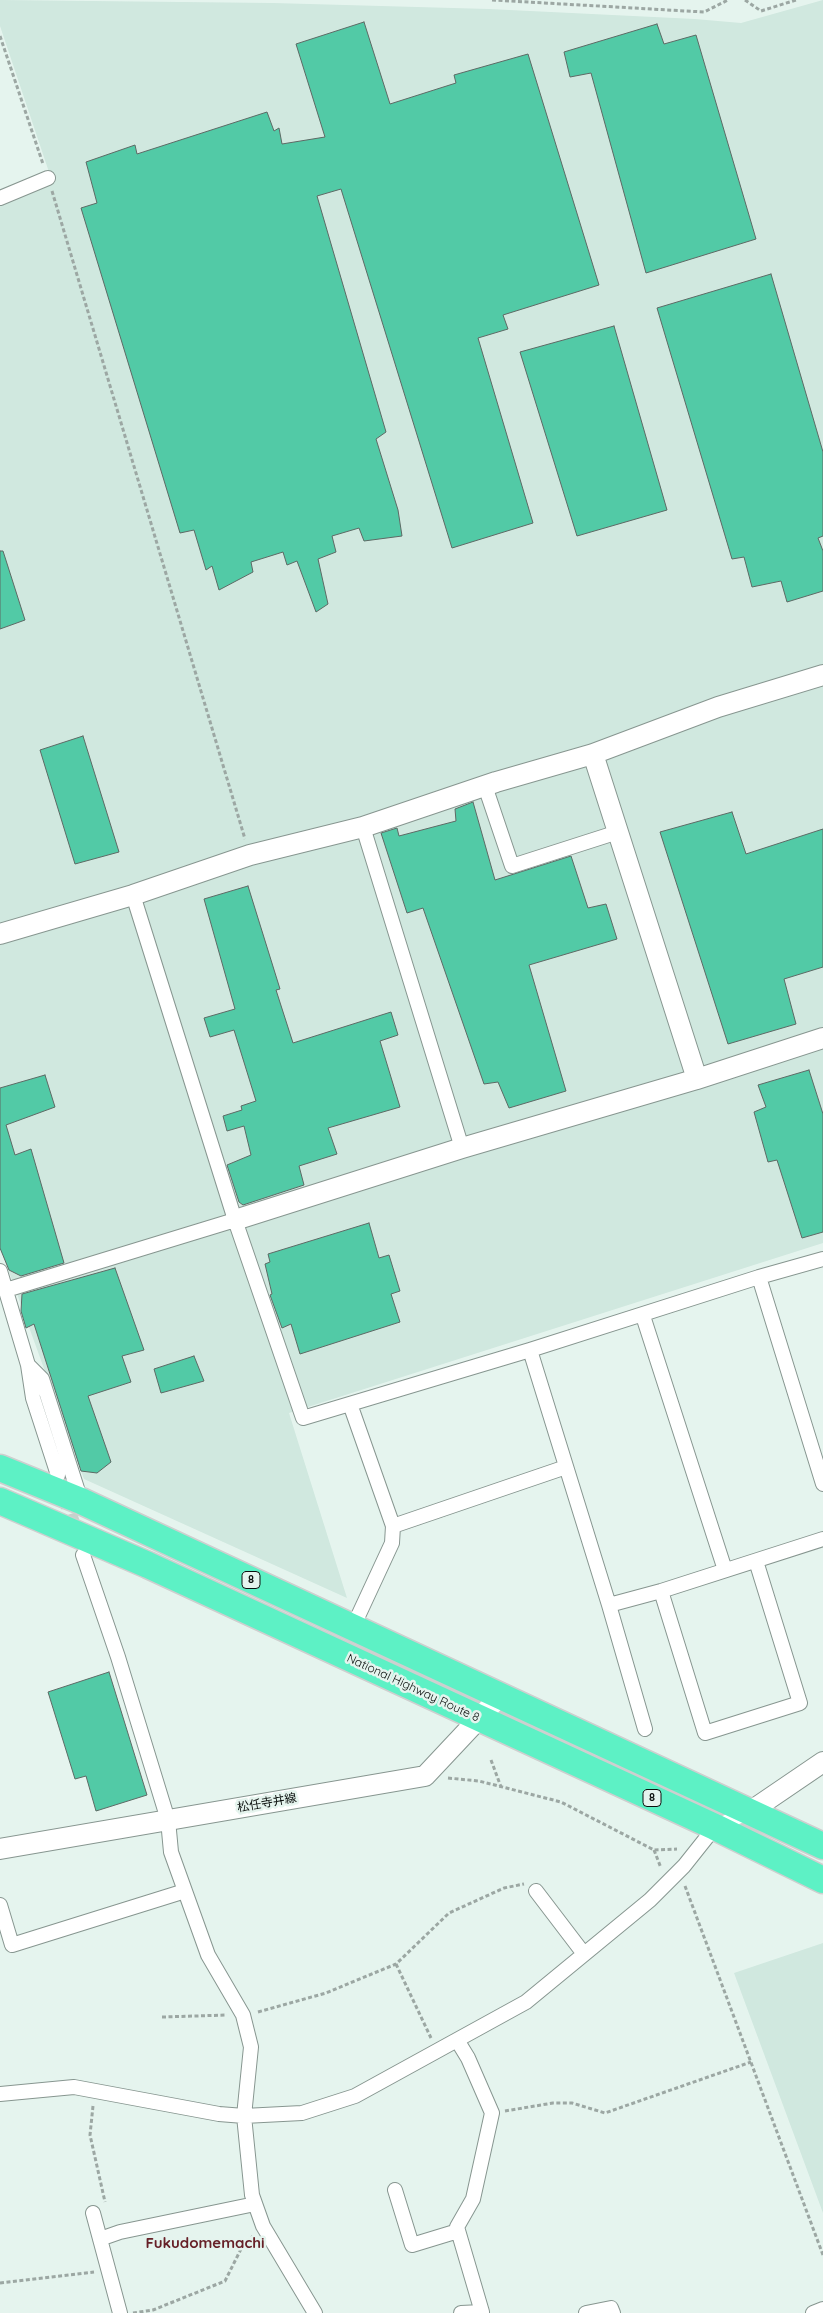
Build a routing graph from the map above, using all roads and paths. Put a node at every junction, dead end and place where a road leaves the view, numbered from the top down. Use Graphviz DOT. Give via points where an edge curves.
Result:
graph roads {
  1 [pos="492,0"];
  2 [pos="728,0"];
  3 [pos="745,0"];
  4 [pos="796,0"];
  5 [pos="0,36"];
  6 [pos="48,178"];
  7 [pos="0,198"];
  8 [pos="823,675"];
  9 [pos="593,754"];
  10 [pos="485,786"];
  11 [pos="363,827"];
  12 [pos="618,832"];
  13 [pos="250,855"];
  14 [pos="133,895"];
  15 [pos="0,934"];
  16 [pos="823,1038"];
  17 [pos="697,1079"];
  18 [pos="462,1148"];
  19 [pos="235,1220"];
  20 [pos="823,1259"];
  21 [pos="0,1272"];
  22 [pos="759,1277"];
  23 [pos="6,1290"];
  24 [pos="643,1316"];
  25 [pos="530,1350"];
  26 [pos="28,1365"];
  27 [pos="350,1404"];
  28 [pos="566,1467"];
  29 [pos="0,1468"];
  30 [pos="58,1475"];
  31 [pos="823,1484"];
  32 [pos="0,1501"];
  33 [pos="81,1501"];
  34 [pos="393,1526"];
  35 [pos="823,1539"];
  36 [pos="83,1555"];
  37 [pos="756,1561"];
  38 [pos="725,1570"];
  39 [pos="661,1591"];
  40 [pos="609,1605"];
  41 [pos="353,1626"];
  42 [pos="501,1695"];
  43 [pos="480,1719"];
  44 [pos="645,1729"];
  45 [pos="491,1760"];
  46 [pos="823,1762"];
  47 [pos="425,1776"];
  48 [pos="501,1787"];
  49 [pos="752,1811"];
  50 [pos="168,1820"];
  51 [pos="715,1827"];
  52 [pos="823,1846"];
  53 [pos="0,1849"];
  54 [pos="684,1849"];
  55 [pos="679,1870"];
  56 [pos="823,1880"];
  57 [pos="536,1890"];
  58 [pos="184,1891"];
  59 [pos="0,1905"];
  60 [pos="584,1954"];
  61 [pos="396,1964"];
  62 [pos="243,2015"];
  63 [pos="162,2016"];
  64 [pos="458,2040"];
  65 [pos="437,2052"];
  66 [pos="751,2062"];
  67 [pos="94,2090"];
  68 [pos="0,2094"];
  69 [pos="492,2113"];
  70 [pos="244,2116"];
  71 [pos="395,2190"];
  72 [pos="255,2204"];
  73 [pos="93,2213"];
  74 [pos="263,2226"];
  75 [pos="458,2231"];
  76 [pos="107,2237"];
  77 [pos="823,2255"];
  78 [pos="108,2270"];
  79 [pos="0,2283"];
  80 [pos="823,2309"];
  81 [pos="120,2313"];
  82 [pos="130,2313"];
  83 [pos="315,2313"];
  84 [pos="461,2313"];
  85 [pos="482,2313"];
  86 [pos="586,2313"];
  87 [pos="613,2313"];
  88 [pos="812,2313"];
  1 -- 2 [label="path" via="704,12"];
  3 -- 4 [label="path" via="761,11"];
  5 -- 6 [label="path"];
  6 -- 7 [label="street"];
  6 -- 13 [label="path"];
  8 -- 9 [label="street" via="718,707"];
  9 -- 10 [label="street"];
  9 -- 12 [label="street"];
  10 -- 11 [label="street"];
  10 -- 12 [label="street" via="512,866"];
  11 -- 13 [label="street"];
  11 -- 18 [label="street"];
  12 -- 17 [label="street"];
  13 -- 14 [label="street"];
  14 -- 15 [label="street"];
  14 -- 19 [label="street"];
  16 -- 17 [label="street"];
  17 -- 18 [label="street"];
  18 -- 19 [label="street"];
  19 -- 23 [label="street"];
  19 -- 27 [label="street" via="303,1418"];
  20 -- 22 [label="street"];
  21 -- 23 [label="street"];
  22 -- 24 [label="street"];
  22 -- 31 [label="street"];
  23 -- 26 [label="street"];
  24 -- 25 [label="street"];
  24 -- 38 [label="street"];
  25 -- 27 [label="street"];
  25 -- 28 [label="street"];
  26 -- 30 [label="street" via="33,1398"];
  26 -- 33 [label="street" via="42,1379"];
  27 -- 34 [label="street"];
  28 -- 34 [label="street"];
  28 -- 40 [label="street"];
  29 -- 33 [label="highway, 8"];
  32 -- 43 [label="highway, National Highway Route 8 / 8" via="148,1565"];
  33 -- 41 [label="highway, 8"];
  34 -- 41 [label="street" via="392,1543"];
  35 -- 37 [label="street"];
  36 -- 50 [label="street"];
  37 -- 38 [label="street"];
  37 -- 39 [label="street" via="800,1703 705,1733"];
  38 -- 39 [label="street"];
  39 -- 40 [label="street"];
  40 -- 44 [label="street"];
  41 -- 42 [label="highway, 8"];
  42 -- 43 [label="street"];
  42 -- 49 [label="highway, 8"];
  43 -- 47 [label="street"];
  43 -- 51 [label="highway, National Highway Route 8 / 8"];
  45 -- 48 [label="path"];
  46 -- 49 [label="street"];
  47 -- 48 [label="path" via="479,1781"];
  47 -- 50 [label="street, 松任寺井線"];
  48 -- 54 [label="path" via="561,1802 654,1850"];
  49 -- 51 [label="street"];
  49 -- 52 [label="highway, 8"];
  50 -- 53 [label="street, 松任寺井線"];
  50 -- 58 [label="street" via="171,1852"];
  51 -- 55 [label="street"];
  51 -- 56 [label="highway, National Highway Route 8 / 8"];
  55 -- 60 [label="street" via="650,1900"];
  55 -- 66 [label="path"];
  57 -- 60 [label="street"];
  57 -- 61 [label="path" via="525,1884 504,1888 456,1909"];
  58 -- 59 [label="street" via="12,1945"];
  58 -- 62 [label="street" via="208,1954"];
  60 -- 64 [label="street" via="526,2002"];
  61 -- 62 [label="path" via="326,1994"];
  61 -- 65 [label="path"];
  62 -- 63 [label="path"];
  62 -- 70 [label="street" via="251,2047"];
  64 -- 65 [label="street"];
  64 -- 69 [label="street"];
  65 -- 70 [label="street" via="355,2096 302,2113"];
  66 -- 69 [label="path" via="605,2113 572,2102"];
  66 -- 77 [label="path"];
  67 -- 68 [label="street" via="55,2087"];
  67 -- 70 [label="street"];
  67 -- 76 [label="path" via="90,2135"];
  69 -- 75 [label="street" via="474,2199 457,2227"];
  70 -- 72 [label="street"];
  71 -- 75 [label="street" via="412,2245"];
  72 -- 74 [label="street"];
  72 -- 76 [label="street"];
  73 -- 76 [label="street"];
  74 -- 82 [label="path" via="242,2247 225,2281 153,2310"];
  74 -- 83 [label="street"];
  75 -- 85 [label="street"];
  76 -- 78 [label="street"];
  78 -- 79 [label="path"];
  78 -- 81 [label="street"];
  80 -- 88 [label="street"];
  84 -- 85 [label="street"];
  86 -- 87 [label="street" via="611,2308"];
}
